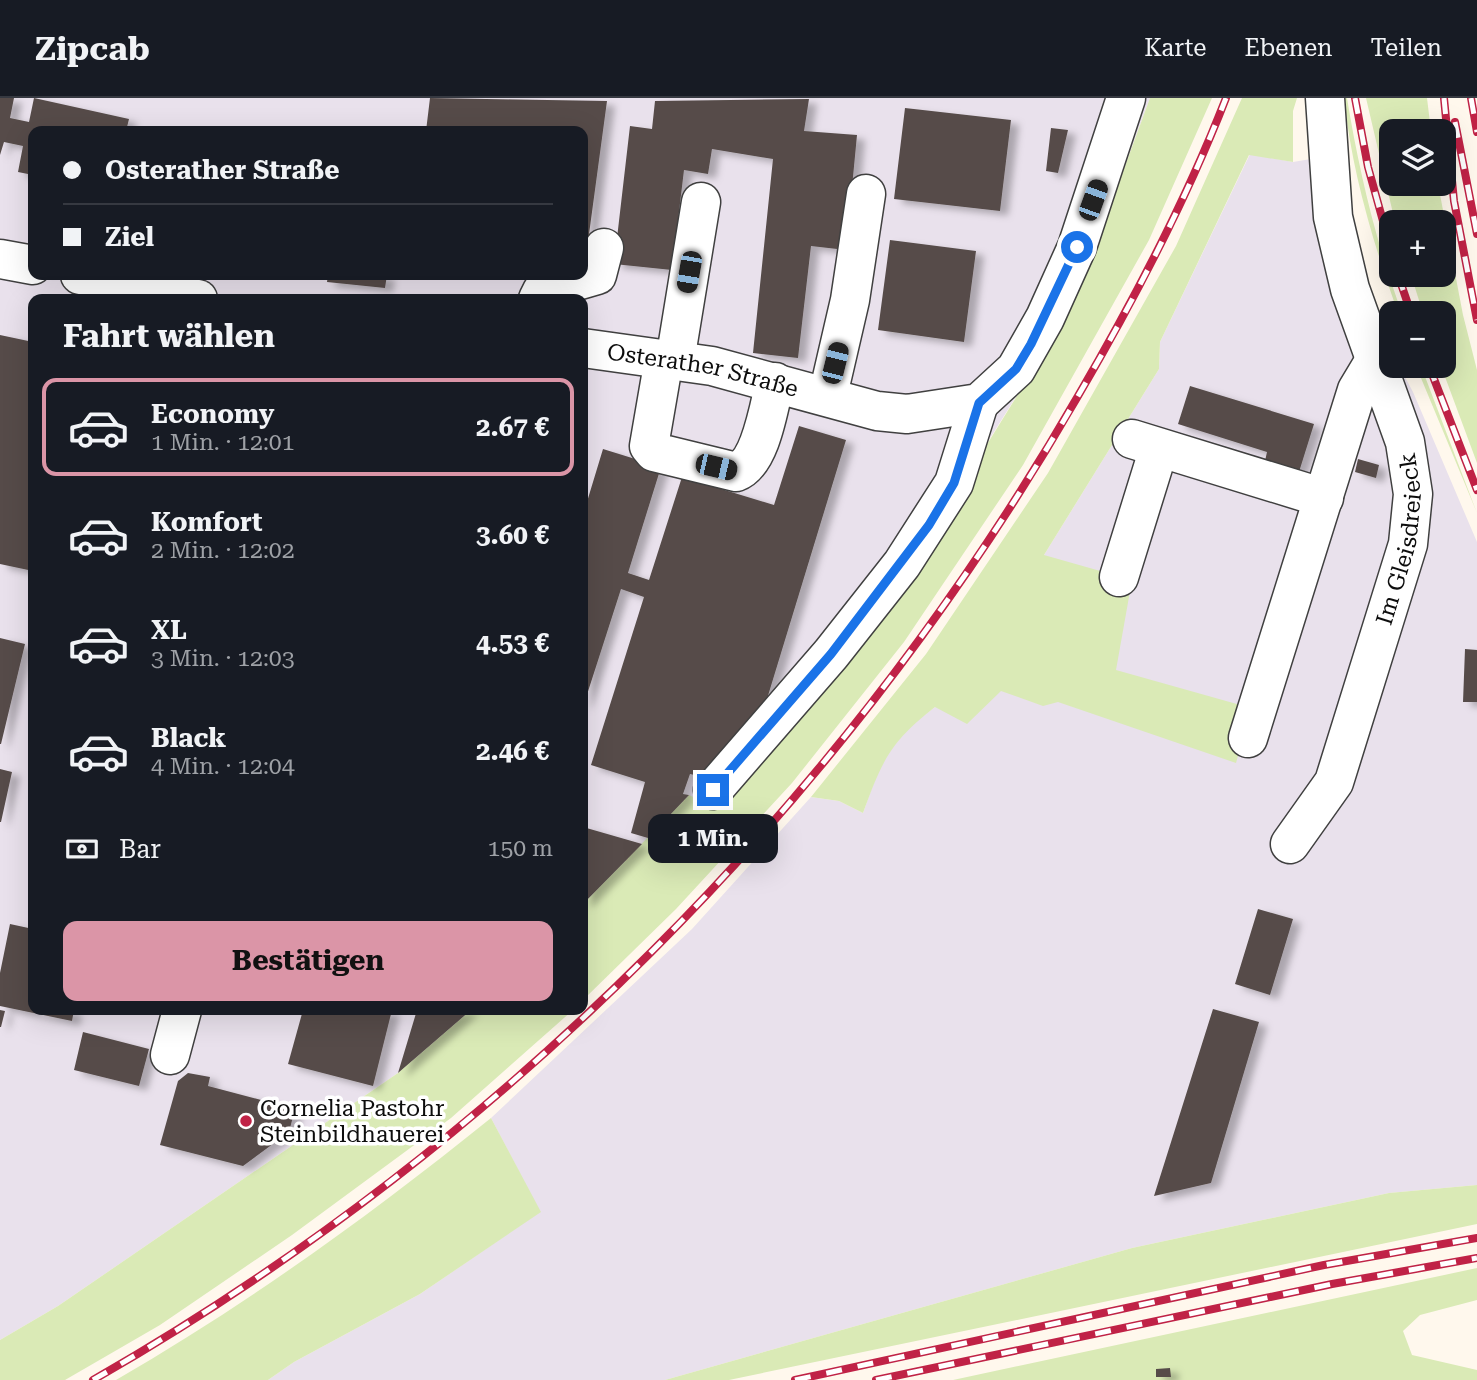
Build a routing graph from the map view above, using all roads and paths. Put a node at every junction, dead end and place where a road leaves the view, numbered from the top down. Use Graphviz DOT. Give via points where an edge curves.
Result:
graph roads {
  1 [pos="1126,98"];
  2 [pos="1325,98"];
  3 [pos="866,194"];
  4 [pos="701,202"];
  5 [pos="604,248"];
  6 [pos="0,259"];
  7 [pos="28,264"];
  8 [pos="588,278"];
  9 [pos="105,280"];
  10 [pos="580,280"];
  11 [pos="173,294"];
  12 [pos="540,294"];
  13 [pos="588,349"];
  14 [pos="669,360"];
  15 [pos="1375,360"];
  16 [pos="775,382"];
  17 [pos="828,395"];
  18 [pos="979,403"];
  19 [pos="1324,498"];
  20 [pos="1119,577"];
  21 [pos="1248,738"];
  22 [pos="713,790"];
  23 [pos="1290,844"];
  24 [pos="181,1015"];
  25 [pos="170,1055"];
  1 -- 18 [label="street" via="1077,247 1045,318 1016,369"];
  2 -- 15 [label="street, Im Gleisdreieck" via="1334,217 1350,289"];
  3 -- 17 [label="street" via="850,300"];
  4 -- 14 [label="street"];
  5 -- 8 [label="street" via="597,275"];
  6 -- 7 [label="street"];
  9 -- 11 [label="street"];
  10 -- 12 [label="street"];
  13 -- 14 [label="street, Osterather Straße"];
  14 -- 16 [label="street, Osterather Straße"];
  14 -- 16 [label="street" via="649,446 654,452 736,472 745,469 755,454"];
  15 -- 19 [label="street" via="1357,390"];
  15 -- 23 [label="street, Im Gleisdreieck" via="1405,442 1413,494 1408,544 1334,782"];
  16 -- 17 [label="street, Osterather Straße"];
  17 -- 18 [label="street, Osterather Straße" via="877,411 907,414"];
  18 -- 22 [label="street" via="954,483 902,564"];
  19 -- 20 [label="street" via="1145,444"];
  19 -- 21 [label="street"];
  24 -- 25 [label="street"];
}
